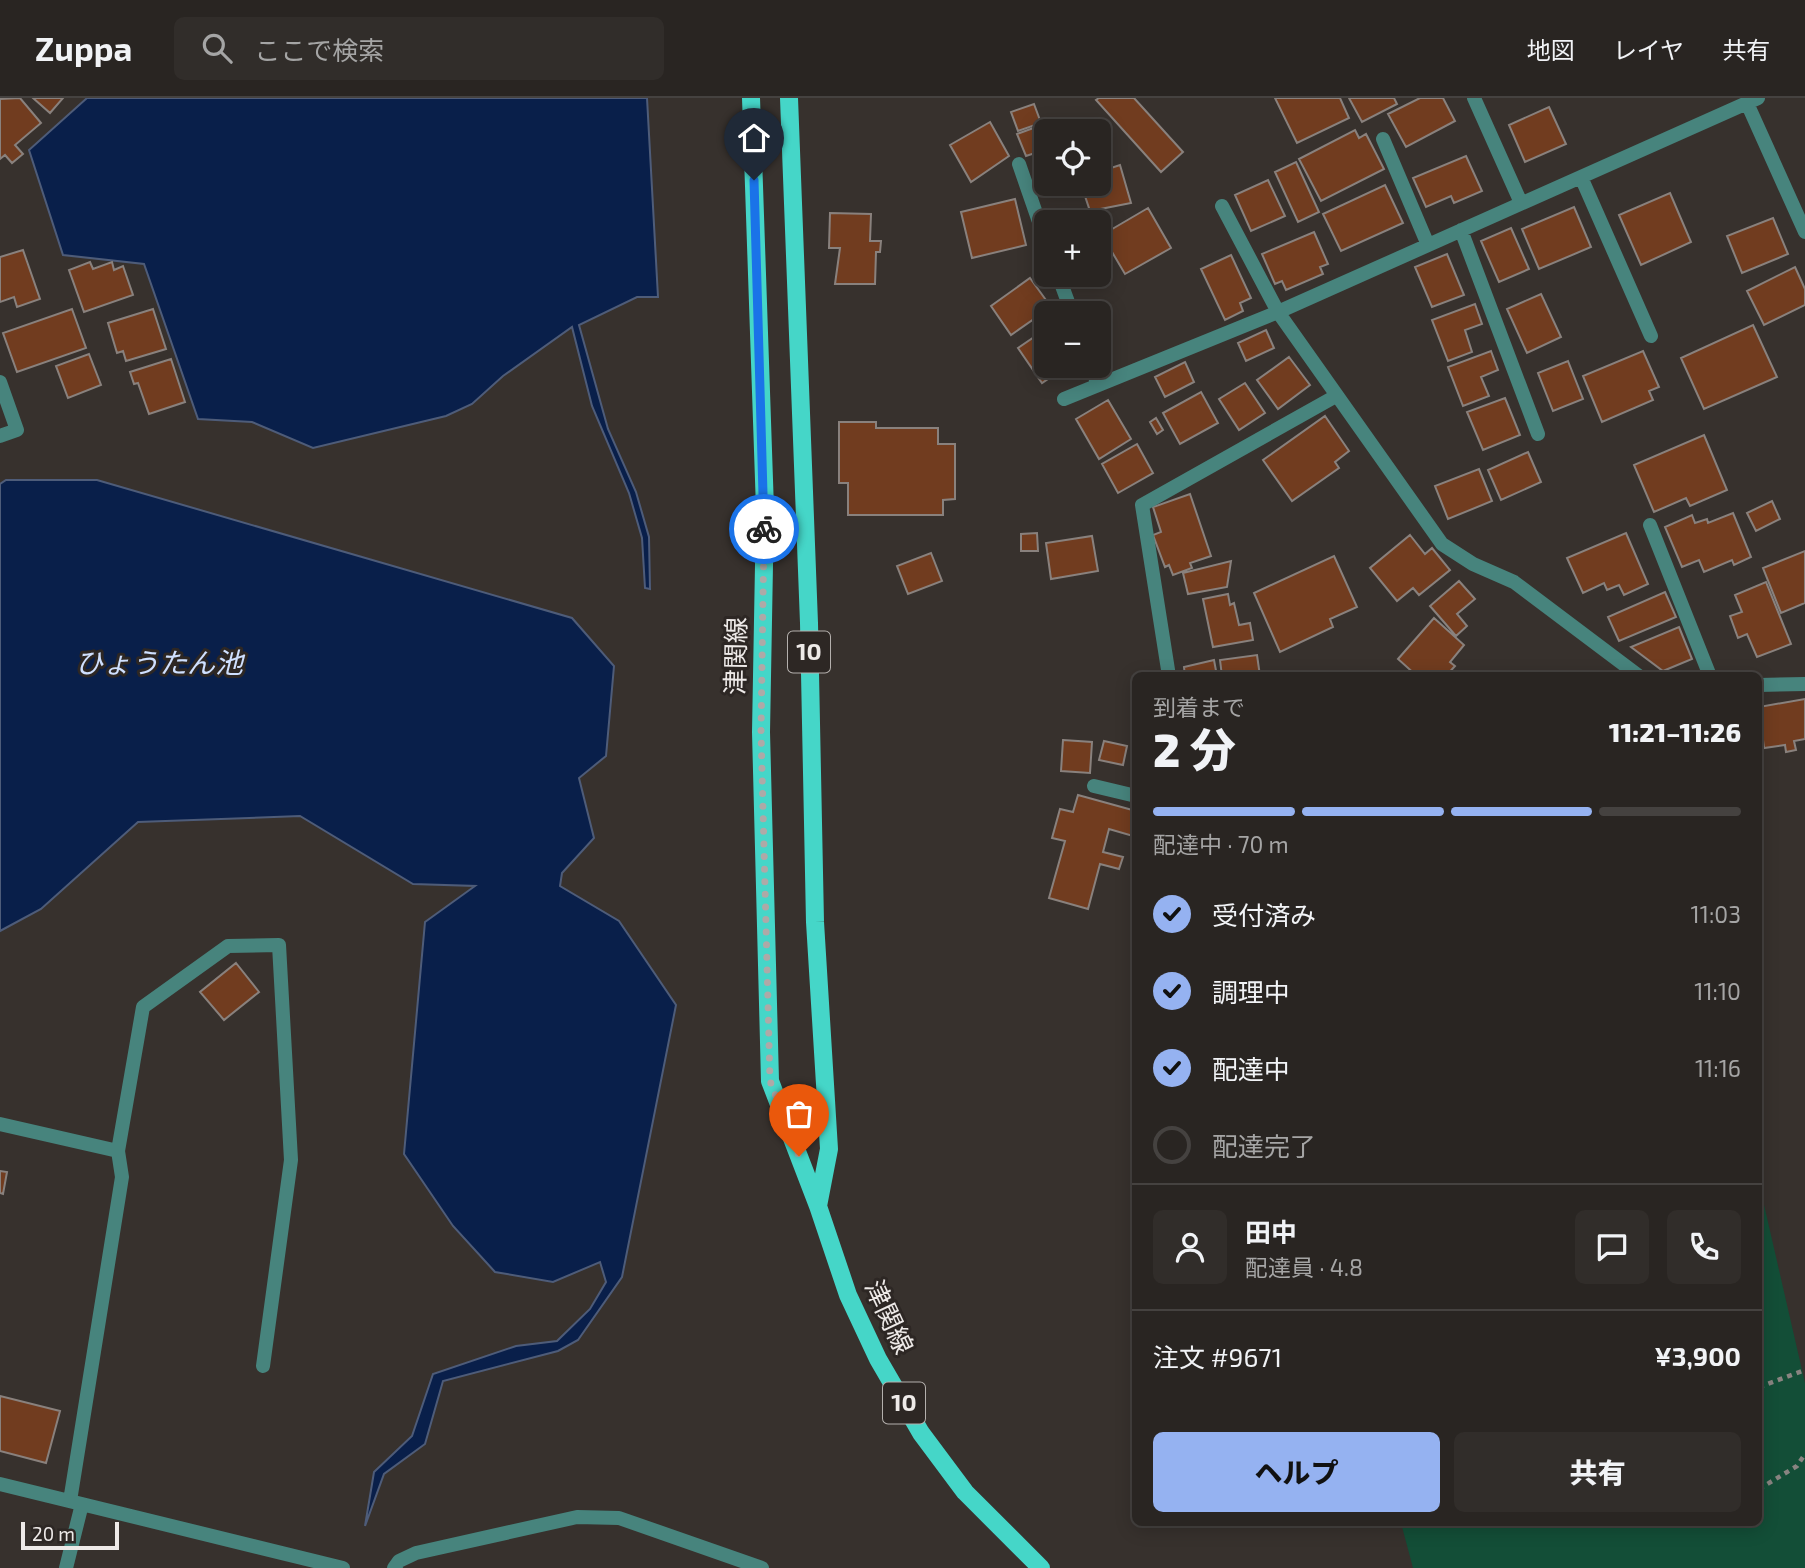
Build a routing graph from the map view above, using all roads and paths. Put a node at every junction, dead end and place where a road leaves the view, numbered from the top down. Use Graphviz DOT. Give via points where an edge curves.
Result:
graph roads {
  1 [pos="751,98"];
  2 [pos="789,98"];
  3 [pos="1474,98"];
  4 [pos="1752,100"];
  5 [pos="1383,139"];
  6 [pos="1019,164"];
  7 [pos="1581,177"];
  8 [pos="1521,203"];
  9 [pos="1222,206"];
  10 [pos="1035,210"];
  11 [pos="1461,230"];
  12 [pos="1805,232"];
  13 [pos="1428,245"];
  14 [pos="1278,312"];
  15 [pos="1651,336"];
  16 [pos="1095,378"];
  17 [pos="0,382"];
  18 [pos="1098,385"];
  19 [pos="1336,396"];
  20 [pos="1064,399"];
  21 [pos="1538,434"];
  22 [pos="0,436"];
  23 [pos="1650,525"];
  24 [pos="1167,672"];
  25 [pos="1634,672"];
  26 [pos="1708,672"];
  27 [pos="1805,684"];
  28 [pos="1762,685"];
  29 [pos="1094,786"];
  30 [pos="1132,795"];
  31 [pos="0,1124"];
  32 [pos="118,1151"];
  33 [pos="818,1206"];
  34 [pos="263,1366"];
  35 [pos="1805,1370"];
  36 [pos="1762,1386"];
  37 [pos="1805,1454"];
  38 [pos="0,1484"];
  39 [pos="1762,1487"];
  40 [pos="76,1503"];
  41 [pos="66,1568"];
  42 [pos="343,1568"];
  43 [pos="394,1568"];
  44 [pos="762,1568"];
  45 [pos="1041,1568"];
  1 -- 33 [label="main road, 津関線 / 10" via="765,509 761,732 770,1081"];
  2 -- 33 [label="main road, 津関線 / 10" via="815,922 829,1149"];
  3 -- 8 [label="street"];
  4 -- 7 [label="street"];
  4 -- 12 [label="street"];
  5 -- 13 [label="street"];
  6 -- 10 [label="street"];
  7 -- 8 [label="street"];
  7 -- 15 [label="street"];
  8 -- 11 [label="street"];
  9 -- 14 [label="street"];
  11 -- 13 [label="street"];
  11 -- 21 [label="street"];
  13 -- 14 [label="street"];
  14 -- 18 [label="street"];
  14 -- 19 [label="street"];
  16 -- 18 [label="street"];
  17 -- 22 [label="street" via="17,430"];
  18 -- 20 [label="street"];
  19 -- 24 [label="street" via="1142,505"];
  19 -- 25 [label="street" via="1442,544 1514,582"];
  23 -- 26 [label="street"];
  27 -- 28 [label="street"];
  29 -- 30 [label="street"];
  31 -- 32 [label="street"];
  32 -- 34 [label="street" via="143,1007 228,946 279,946 292,1160"];
  32 -- 40 [label="street" via="122,1177"];
  33 -- 45 [label="main road, 津関線 / 10" via="848,1294 878,1359 921,1433 965,1492"];
  35 -- 36 [label="path"];
  37 -- 39 [label="path" via="1797,1466"];
  38 -- 40 [label="street"];
  40 -- 41 [label="street"];
  40 -- 42 [label="street"];
  43 -- 44 [label="street" via="416,1553 597,1516 619,1518"];
}
